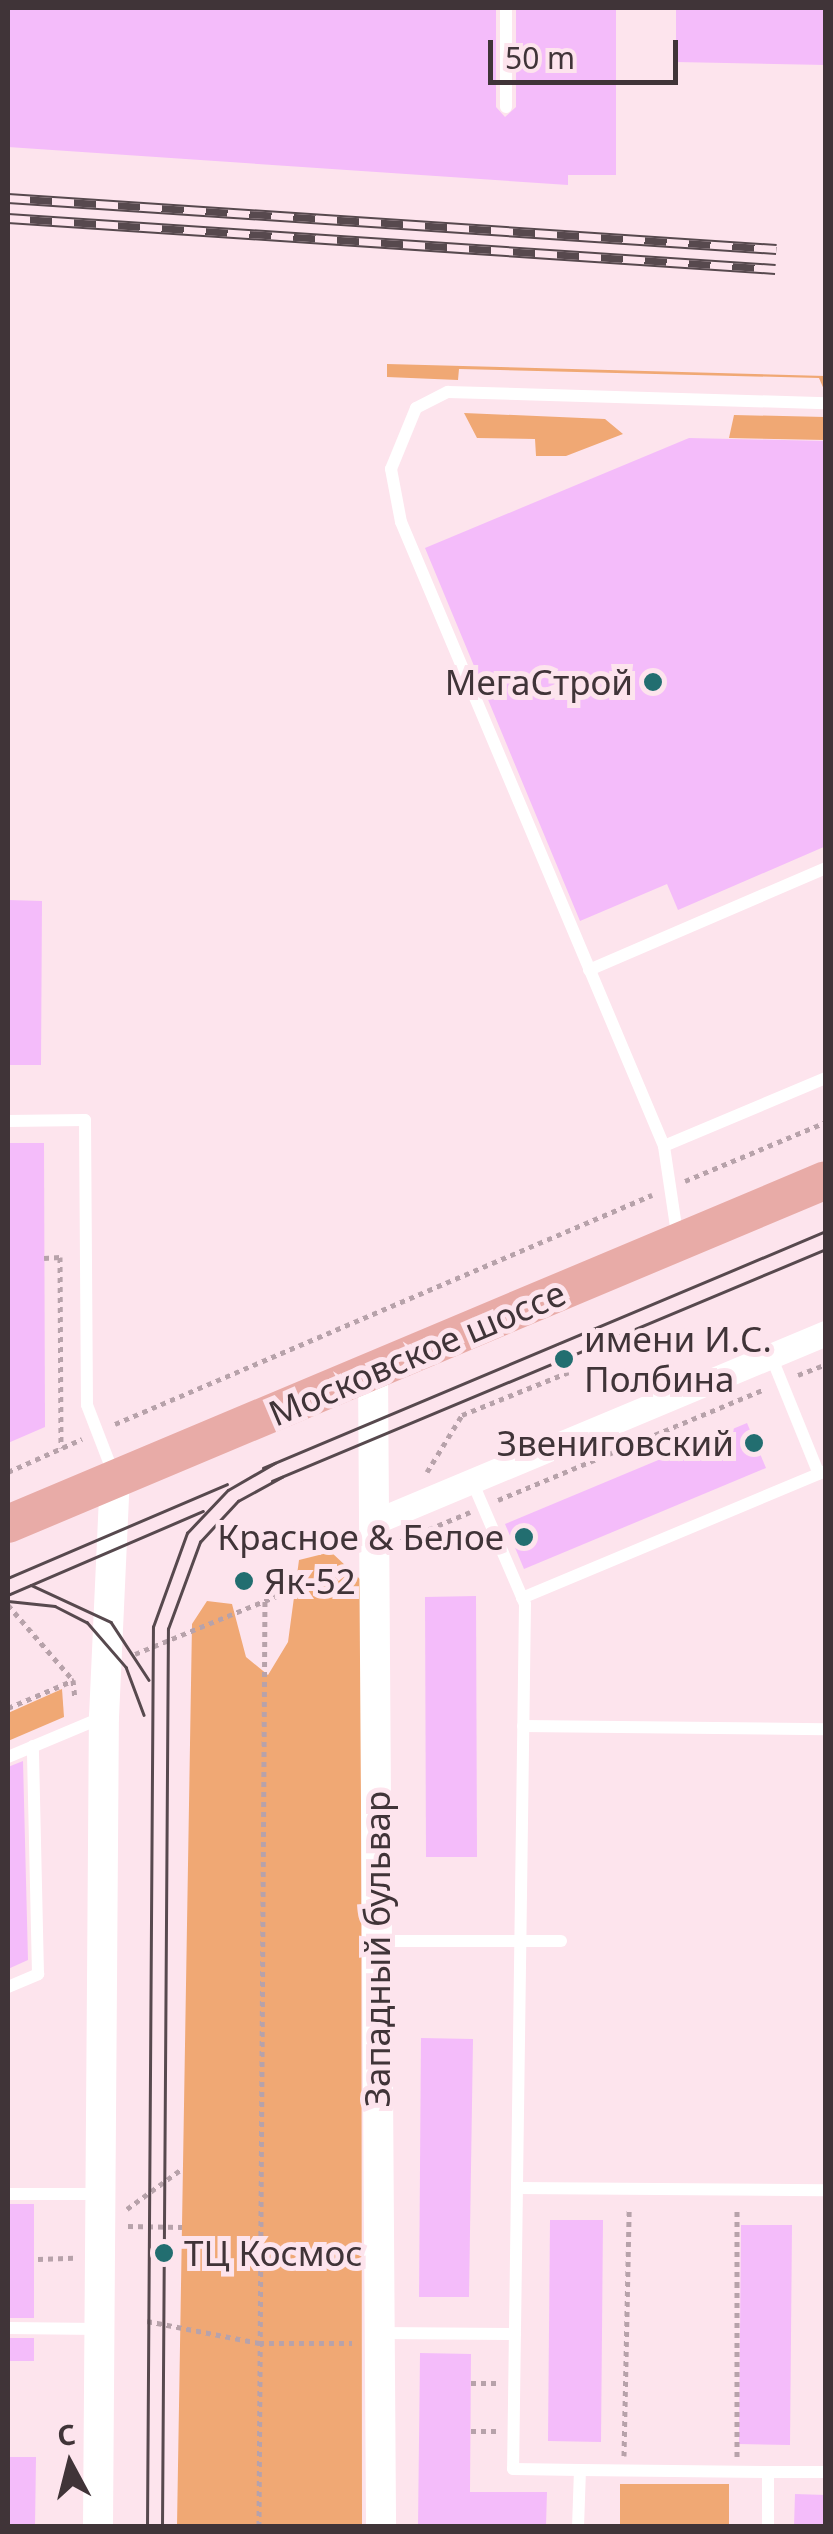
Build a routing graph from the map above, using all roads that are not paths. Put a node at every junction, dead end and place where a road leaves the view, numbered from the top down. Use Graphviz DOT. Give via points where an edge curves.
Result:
graph roads {
  1 [pos="506,8"];
  2 [pos="506,107"];
  3 [pos="826,403"];
  4 [pos="826,868"];
  5 [pos="588,970"];
  6 [pos="826,1078"];
  7 [pos="8,1120"];
  8 [pos="664,1146"];
  9 [pos="826,1180"];
  10 [pos="678,1242"];
  11 [pos="826,1333"];
  12 [pos="770,1356"];
  13 [pos="373,1372"];
  14 [pos="822,1473"];
  15 [pos="115,1479"];
  16 [pos="472,1481"];
  17 [pos="374,1522"];
  18 [pos="8,1524"];
  19 [pos="522,1598"];
  20 [pos="104,1717"];
  21 [pos="523,1726"];
  22 [pos="826,1729"];
  23 [pos="33,1746"];
  24 [pos="8,1758"];
  25 [pos="377,1941"];
  26 [pos="520,1942"];
  27 [pos="561,1942"];
  28 [pos="8,1987"];
  29 [pos="517,2188"];
  30 [pos="826,2190"];
  31 [pos="8,2194"];
  32 [pos="110,2204"];
  33 [pos="8,2328"];
  34 [pos="98,2329"];
  35 [pos="515,2334"];
  36 [pos="380,2338"];
  37 [pos="580,2470"];
  38 [pos="768,2472"];
  39 [pos="826,2472"];
  40 [pos="98,2526"];
  41 [pos="381,2526"];
  42 [pos="578,2526"];
  43 [pos="768,2526"];
  1 -- 2 [label="lane"];
  3 -- 5 [label="lane" via="448,392 404,424 391,470 397,512"];
  4 -- 5 [label="lane"];
  5 -- 8 [label="lane"];
  6 -- 8 [label="lane"];
  7 -- 15 [label="lane" via="85,1120 87,1404"];
  8 -- 10 [label="lane"];
  9 -- 10 [label="main road, Московское шоссе"];
  10 -- 13 [label="main road, Московское шоссе"];
  11 -- 12 [label="street"];
  12 -- 14 [label="lane"];
  12 -- 16 [label="street"];
  13 -- 15 [label="main road, Московское шоссе"];
  13 -- 17 [label="street, Западный бульвар"];
  14 -- 19 [label="lane"];
  15 -- 18 [label="main road, Московское шоссе"];
  15 -- 20 [label="street"];
  16 -- 17 [label="street"];
  16 -- 19 [label="lane"];
  17 -- 25 [label="street, Западный бульвар"];
  19 -- 21 [label="lane"];
  20 -- 23 [label="lane"];
  20 -- 32 [label="street"];
  21 -- 22 [label="lane"];
  21 -- 26 [label="lane"];
  23 -- 24 [label="lane"];
  23 -- 28 [label="lane" via="38,1974"];
  25 -- 26 [label="lane"];
  25 -- 36 [label="street, Западный бульвар"];
  26 -- 27 [label="lane"];
  26 -- 29 [label="lane"];
  29 -- 30 [label="lane"];
  29 -- 35 [label="lane"];
  31 -- 32 [label="lane"];
  32 -- 34 [label="street"];
  33 -- 34 [label="lane"];
  34 -- 40 [label="street"];
  35 -- 36 [label="lane"];
  35 -- 37 [label="lane" via="513,2469"];
  36 -- 41 [label="street, Западный бульвар"];
  37 -- 38 [label="lane"];
  37 -- 42 [label="lane"];
  38 -- 39 [label="lane"];
  38 -- 43 [label="lane"];
}
